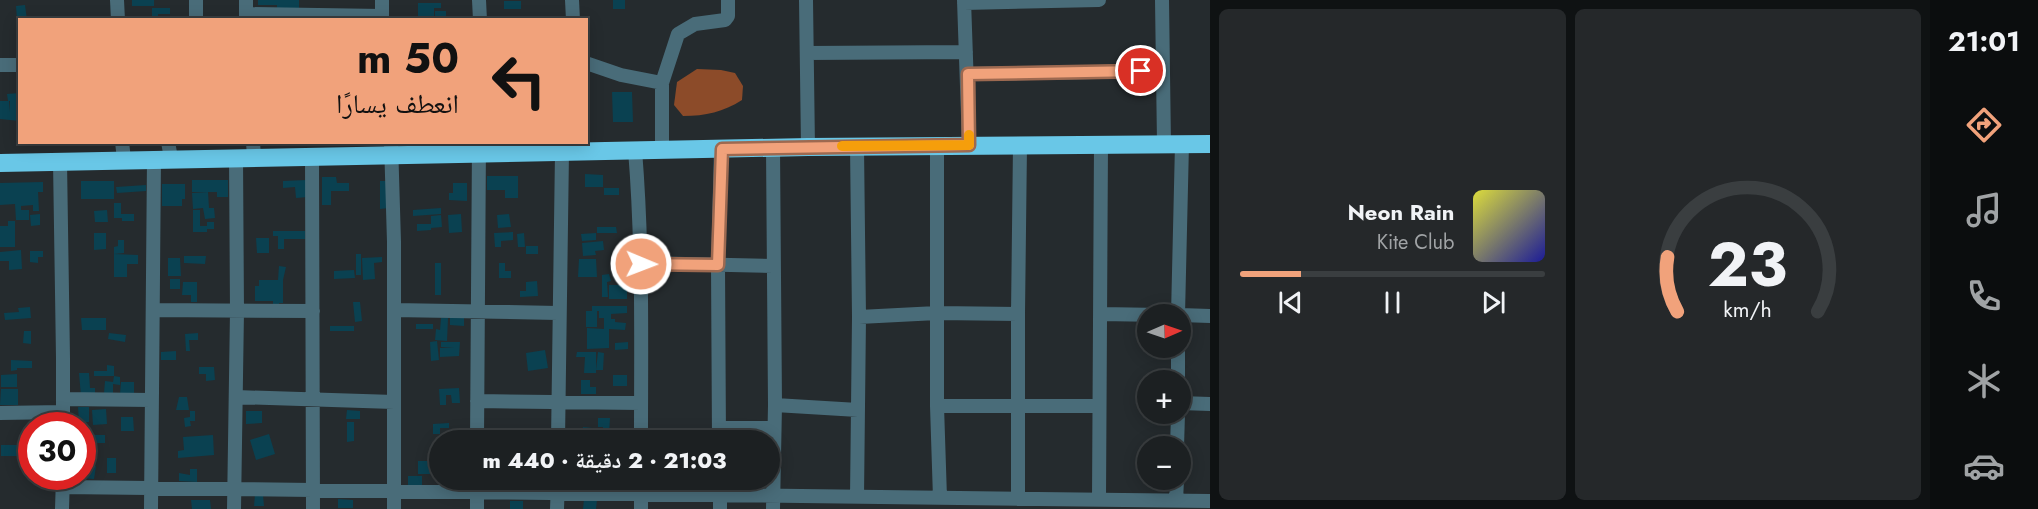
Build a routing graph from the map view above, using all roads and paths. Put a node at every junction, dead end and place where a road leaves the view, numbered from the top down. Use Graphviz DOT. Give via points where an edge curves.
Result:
graph roads {
  1 [pos="117,0"];
  2 [pos="196,0"];
  3 [pos="246,0"];
  4 [pos="329,0"];
  5 [pos="382,0"];
  6 [pos="479,0"];
  7 [pos="572,0"];
  8 [pos="728,0"];
  9 [pos="806,0"];
  10 [pos="1093,0"];
  11 [pos="1099,0"];
  12 [pos="1162,0"];
  13 [pos="964,1"];
  14 [pos="1016,1"];
  15 [pos="330,15"];
  16 [pos="246,17"];
  17 [pos="382,17"];
  18 [pos="118,18"];
  19 [pos="196,18"];
  20 [pos="480,18"];
  21 [pos="573,18"];
  22 [pos="966,51"];
  23 [pos="807,53"];
  24 [pos="588,64"];
  25 [pos="0,65"];
  26 [pos="18,65"];
  27 [pos="1162,71"];
  28 [pos="968,74"];
  29 [pos="662,83"];
  30 [pos="1101,144"];
  31 [pos="1173,144"];
  32 [pos="1210,144"];
  33 [pos="969,145"];
  34 [pos="1020,145"];
  35 [pos="857,146"];
  36 [pos="936,146"];
  37 [pos="479,147"];
  38 [pos="808,147"];
  39 [pos="391,148"];
  40 [pos="773,148"];
  41 [pos="253,149"];
  42 [pos="722,149"];
  43 [pos="635,150"];
  44 [pos="662,150"];
  45 [pos="123,151"];
  46 [pos="562,152"];
  47 [pos="164,153"];
  48 [pos="312,155"];
  49 [pos="236,157"];
  50 [pos="60,161"];
  51 [pos="0,163"];
  52 [pos="641,264"];
  53 [pos="718,265"];
  54 [pos="773,266"];
  55 [pos="1179,304"];
  56 [pos="153,310"];
  57 [pos="394,310"];
  58 [pos="237,311"];
  59 [pos="313,311"];
  60 [pos="478,311"];
  61 [pos="558,313"];
  62 [pos="937,313"];
  63 [pos="1018,314"];
  64 [pos="1101,314"];
  65 [pos="1137,315"];
  66 [pos="1191,315"];
  67 [pos="1210,316"];
  68 [pos="859,317"];
  69 [pos="236,398"];
  70 [pos="314,399"];
  71 [pos="151,400"];
  72 [pos="477,401"];
  73 [pos="394,402"];
  74 [pos="558,403"];
  75 [pos="641,403"];
  76 [pos="1191,403"];
  77 [pos="1210,404"];
  78 [pos="774,405"];
  79 [pos="937,406"];
  80 [pos="1019,406"];
  81 [pos="1099,406"];
  82 [pos="858,410"];
  83 [pos="63,412"];
  84 [pos="0,413"];
  85 [pos="18,413"];
  86 [pos="774,428"];
  87 [pos="477,430"];
  88 [pos="558,430"];
  89 [pos="641,430"];
  90 [pos="719,430"];
  91 [pos="756,430"];
  92 [pos="96,484"];
  93 [pos="152,488"];
  94 [pos="234,489"];
  95 [pos="429,489"];
  96 [pos="63,490"];
  97 [pos="313,490"];
  98 [pos="477,490"];
  99 [pos="557,490"];
  100 [pos="640,490"];
  101 [pos="656,490"];
  102 [pos="1177,490"];
  103 [pos="394,491"];
  104 [pos="857,497"];
  105 [pos="940,498"];
  106 [pos="1018,499"];
  107 [pos="1099,500"];
  108 [pos="1176,501"];
  109 [pos="1210,501"];
  110 [pos="720,502"];
  111 [pos="773,502"];
  112 [pos="823,503"];
  113 [pos="901,503"];
  114 [pos="1075,504"];
  115 [pos="1162,505"];
  116 [pos="62,509"];
  117 [pos="151,509"];
  118 [pos="234,509"];
  119 [pos="313,509"];
  120 [pos="394,509"];
  121 [pos="477,509"];
  122 [pos="557,509"];
  123 [pos="640,509"];
  1 -- 18 [label="street"];
  2 -- 19 [label="street"];
  3 -- 16 [label="street"];
  4 -- 15 [label="street"];
  5 -- 17 [label="street"];
  6 -- 20 [label="street"];
  7 -- 21 [label="street"];
  8 -- 29 [label="street" via="725,20 695,24 676,36"];
  9 -- 23 [label="street"];
  10 -- 11 [label="street"];
  10 -- 14 [label="street"];
  12 -- 27 [label="street"];
  13 -- 14 [label="street"];
  13 -- 22 [label="street"];
  15 -- 16 [label="street"];
  15 -- 17 [label="street"];
  22 -- 23 [label="street"];
  22 -- 28 [label="street"];
  23 -- 38 [label="street"];
  24 -- 29 [label="street"];
  25 -- 26 [label="street"];
  27 -- 28 [label="street"];
  27 -- 31 [label="street"];
  28 -- 33 [label="street"];
  29 -- 44 [label="street"];
  30 -- 31 [label="highway"];
  30 -- 34 [label="highway"];
  30 -- 64 [label="street"];
  31 -- 32 [label="highway"];
  31 -- 55 [label="street"];
  33 -- 34 [label="highway"];
  33 -- 36 [label="highway"];
  34 -- 63 [label="street"];
  35 -- 36 [label="highway"];
  35 -- 38 [label="highway"];
  35 -- 68 [label="street"];
  36 -- 62 [label="street"];
  37 -- 39 [label="highway"];
  37 -- 46 [label="highway"];
  37 -- 60 [label="street"];
  38 -- 40 [label="highway"];
  39 -- 48 [label="highway"];
  39 -- 57 [label="street"];
  40 -- 42 [label="highway"];
  40 -- 54 [label="street"];
  41 -- 48 [label="highway"];
  41 -- 49 [label="highway"];
  42 -- 44 [label="highway"];
  42 -- 53 [label="street"];
  43 -- 44 [label="highway"];
  43 -- 46 [label="highway"];
  43 -- 52 [label="street"];
  45 -- 47 [label="highway"];
  45 -- 50 [label="highway"];
  46 -- 61 [label="street"];
  47 -- 49 [label="highway"];
  47 -- 56 [label="street"];
  48 -- 59 [label="street"];
  49 -- 58 [label="street"];
  50 -- 51 [label="highway"];
  50 -- 83 [label="street"];
  52 -- 53 [label="street"];
  52 -- 75 [label="street"];
  53 -- 54 [label="street"];
  53 -- 90 [label="street"];
  54 -- 78 [label="street"];
  56 -- 58 [label="street"];
  56 -- 71 [label="street"];
  57 -- 60 [label="street"];
  57 -- 73 [label="street"];
  58 -- 59 [label="street"];
  58 -- 69 [label="street"];
  59 -- 70 [label="street"];
  60 -- 61 [label="street"];
  60 -- 72 [label="street"];
  61 -- 74 [label="street"];
  62 -- 63 [label="street"];
  62 -- 68 [label="street"];
  62 -- 79 [label="street"];
  63 -- 80 [label="street"];
  64 -- 65 [label="street"];
  64 -- 81 [label="street"];
  66 -- 67 [label="street"];
  68 -- 82 [label="street"];
  69 -- 70 [label="street"];
  69 -- 94 [label="street"];
  70 -- 73 [label="street"];
  70 -- 97 [label="street"];
  71 -- 83 [label="street"];
  71 -- 93 [label="street"];
  72 -- 74 [label="street"];
  72 -- 87 [label="street"];
  73 -- 103 [label="street"];
  74 -- 75 [label="street"];
  74 -- 88 [label="street"];
  75 -- 89 [label="street"];
  76 -- 77 [label="street"];
  78 -- 82 [label="street"];
  78 -- 86 [label="street"];
  79 -- 80 [label="street"];
  79 -- 105 [label="street"];
  80 -- 81 [label="street"];
  80 -- 106 [label="street"];
  81 -- 107 [label="street"];
  82 -- 104 [label="street"];
  84 -- 85 [label="street"];
  86 -- 91 [label="street"];
  86 -- 111 [label="street"];
  92 -- 93 [label="street"];
  93 -- 94 [label="street"];
  93 -- 117 [label="street"];
  94 -- 97 [label="street"];
  94 -- 118 [label="street"];
  95 -- 103 [label="street"];
  96 -- 116 [label="street"];
  97 -- 103 [label="street"];
  97 -- 119 [label="street"];
  98 -- 121 [label="street"];
  99 -- 122 [label="street"];
  100 -- 123 [label="street"];
  101 -- 110 [label="street"];
  102 -- 108 [label="street"];
  103 -- 120 [label="street"];
  104 -- 112 [label="street"];
  104 -- 113 [label="street"];
  105 -- 106 [label="street"];
  105 -- 113 [label="street"];
  106 -- 114 [label="street"];
  107 -- 114 [label="street"];
  107 -- 115 [label="street"];
  108 -- 109 [label="street"];
  108 -- 115 [label="street"];
  110 -- 111 [label="street"];
  111 -- 112 [label="street"];
}
